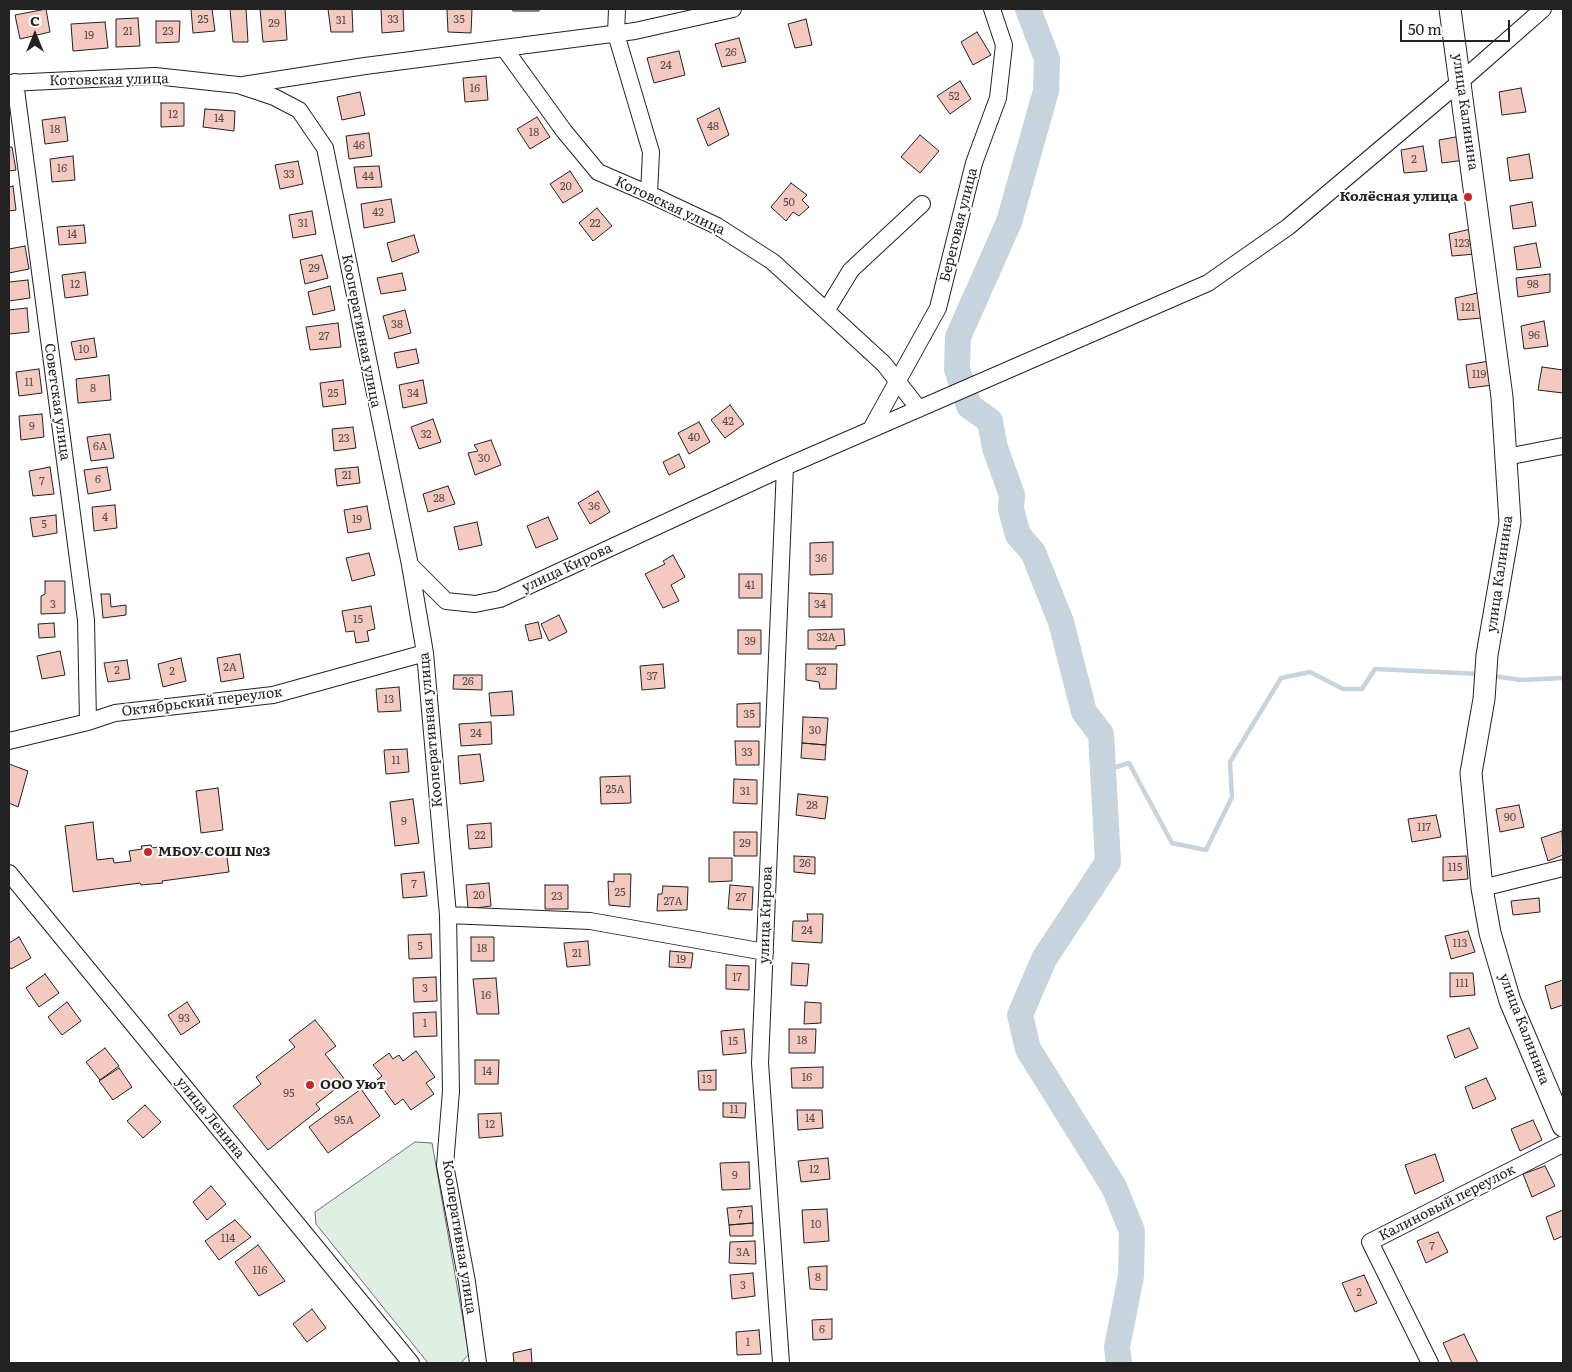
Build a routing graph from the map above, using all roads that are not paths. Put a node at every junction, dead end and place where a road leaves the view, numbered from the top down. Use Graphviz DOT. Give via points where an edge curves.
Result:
graph roads {
  1 [pos="617,9"];
  2 [pos="733,9"];
  3 [pos="992,9"];
  4 [pos="1450,9"];
  5 [pos="1542,9"];
  6 [pos="616,34"];
  7 [pos="504,48"];
  8 [pos="1461,82"];
  9 [pos="12,83"];
  10 [pos="238,85"];
  11 [pos="299,110"];
  12 [pos="649,194"];
  13 [pos="922,204"];
  14 [pos="826,311"];
  15 [pos="897,381"];
  16 [pos="922,407"];
  17 [pos="871,430"];
  18 [pos="1563,446"];
  19 [pos="1506,457"];
  20 [pos="785,467"];
  21 [pos="410,565"];
  22 [pos="425,653"];
  23 [pos="88,722"];
  24 [pos="9,741"];
  25 [pos="1563,868"];
  26 [pos="9,873"];
  27 [pos="1482,888"];
  28 [pos="448,915"];
  29 [pos="765,952"];
  30 [pos="1563,1126"];
  31 [pos="1563,1144"];
  32 [pos="411,1363"];
  33 [pos="478,1363"];
  34 [pos="781,1363"];
  35 [pos="1430,1363"];
  1 -- 6 [label="street"];
  2 -- 6 [label="street, Котовская улица"];
  3 -- 15 [label="street, Береговая улица" via="1004,45 998,98 974,163 938,308"];
  4 -- 8 [label="main road, улица Калинина"];
  5 -- 8 [label="street, улица Кирова"];
  6 -- 7 [label="street, Котовская улица"];
  6 -- 12 [label="street" via="651,152"];
  7 -- 10 [label="street, Котовская улица"];
  7 -- 12 [label="street, Котовская улица" via="598,172"];
  8 -- 16 [label="street, улица Кирова" via="1288,227 1208,283"];
  8 -- 19 [label="main road, улица Калинина" via="1502,397"];
  9 -- 10 [label="street, Котовская улица" via="156,76"];
  9 -- 23 [label="street, Советская улица" via="86,620"];
  10 -- 11 [label="street, Котовская улица" via="274,97"];
  11 -- 21 [label="street, Кооперативная улица" via="325,148"];
  12 -- 14 [label="street, Котовская улица" via="718,226 773,262"];
  13 -- 14 [label="street" via="851,270"];
  14 -- 15 [label="street, Котовская улица" via="884,364"];
  15 -- 16 [label="street, Котовская улица"];
  15 -- 17 [label="street, Береговая улица"];
  16 -- 17 [label="street, улица Кирова"];
  17 -- 20 [label="street, улица Кирова"];
  18 -- 19 [label="street"];
  19 -- 27 [label="main road, улица Калинина" via="1510,522 1471,772"];
  20 -- 21 [label="street, улица Кирова" via="500,599 475,604 446,600"];
  20 -- 29 [label="street, улица Кирова"];
  21 -- 22 [label="street, Кооперативная улица"];
  22 -- 23 [label="street, Октябрьский переулок" via="273,695 115,713"];
  22 -- 28 [label="street, Кооперативная улица"];
  23 -- 24 [label="street, Октябрьский переулок"];
  25 -- 27 [label="street"];
  26 -- 32 [label="street, улица Ленина"];
  27 -- 30 [label="main road, улица Калинина" via="1490,934 1510,1001"];
  28 -- 29 [label="street" via="590,921"];
  28 -- 33 [label="street, Кооперативная улица" via="451,1091 445,1165"];
  29 -- 34 [label="street, улица Кирова" via="760,1063"];
  31 -- 35 [label="street, Калиновый переулок" via="1370,1242"];
}
